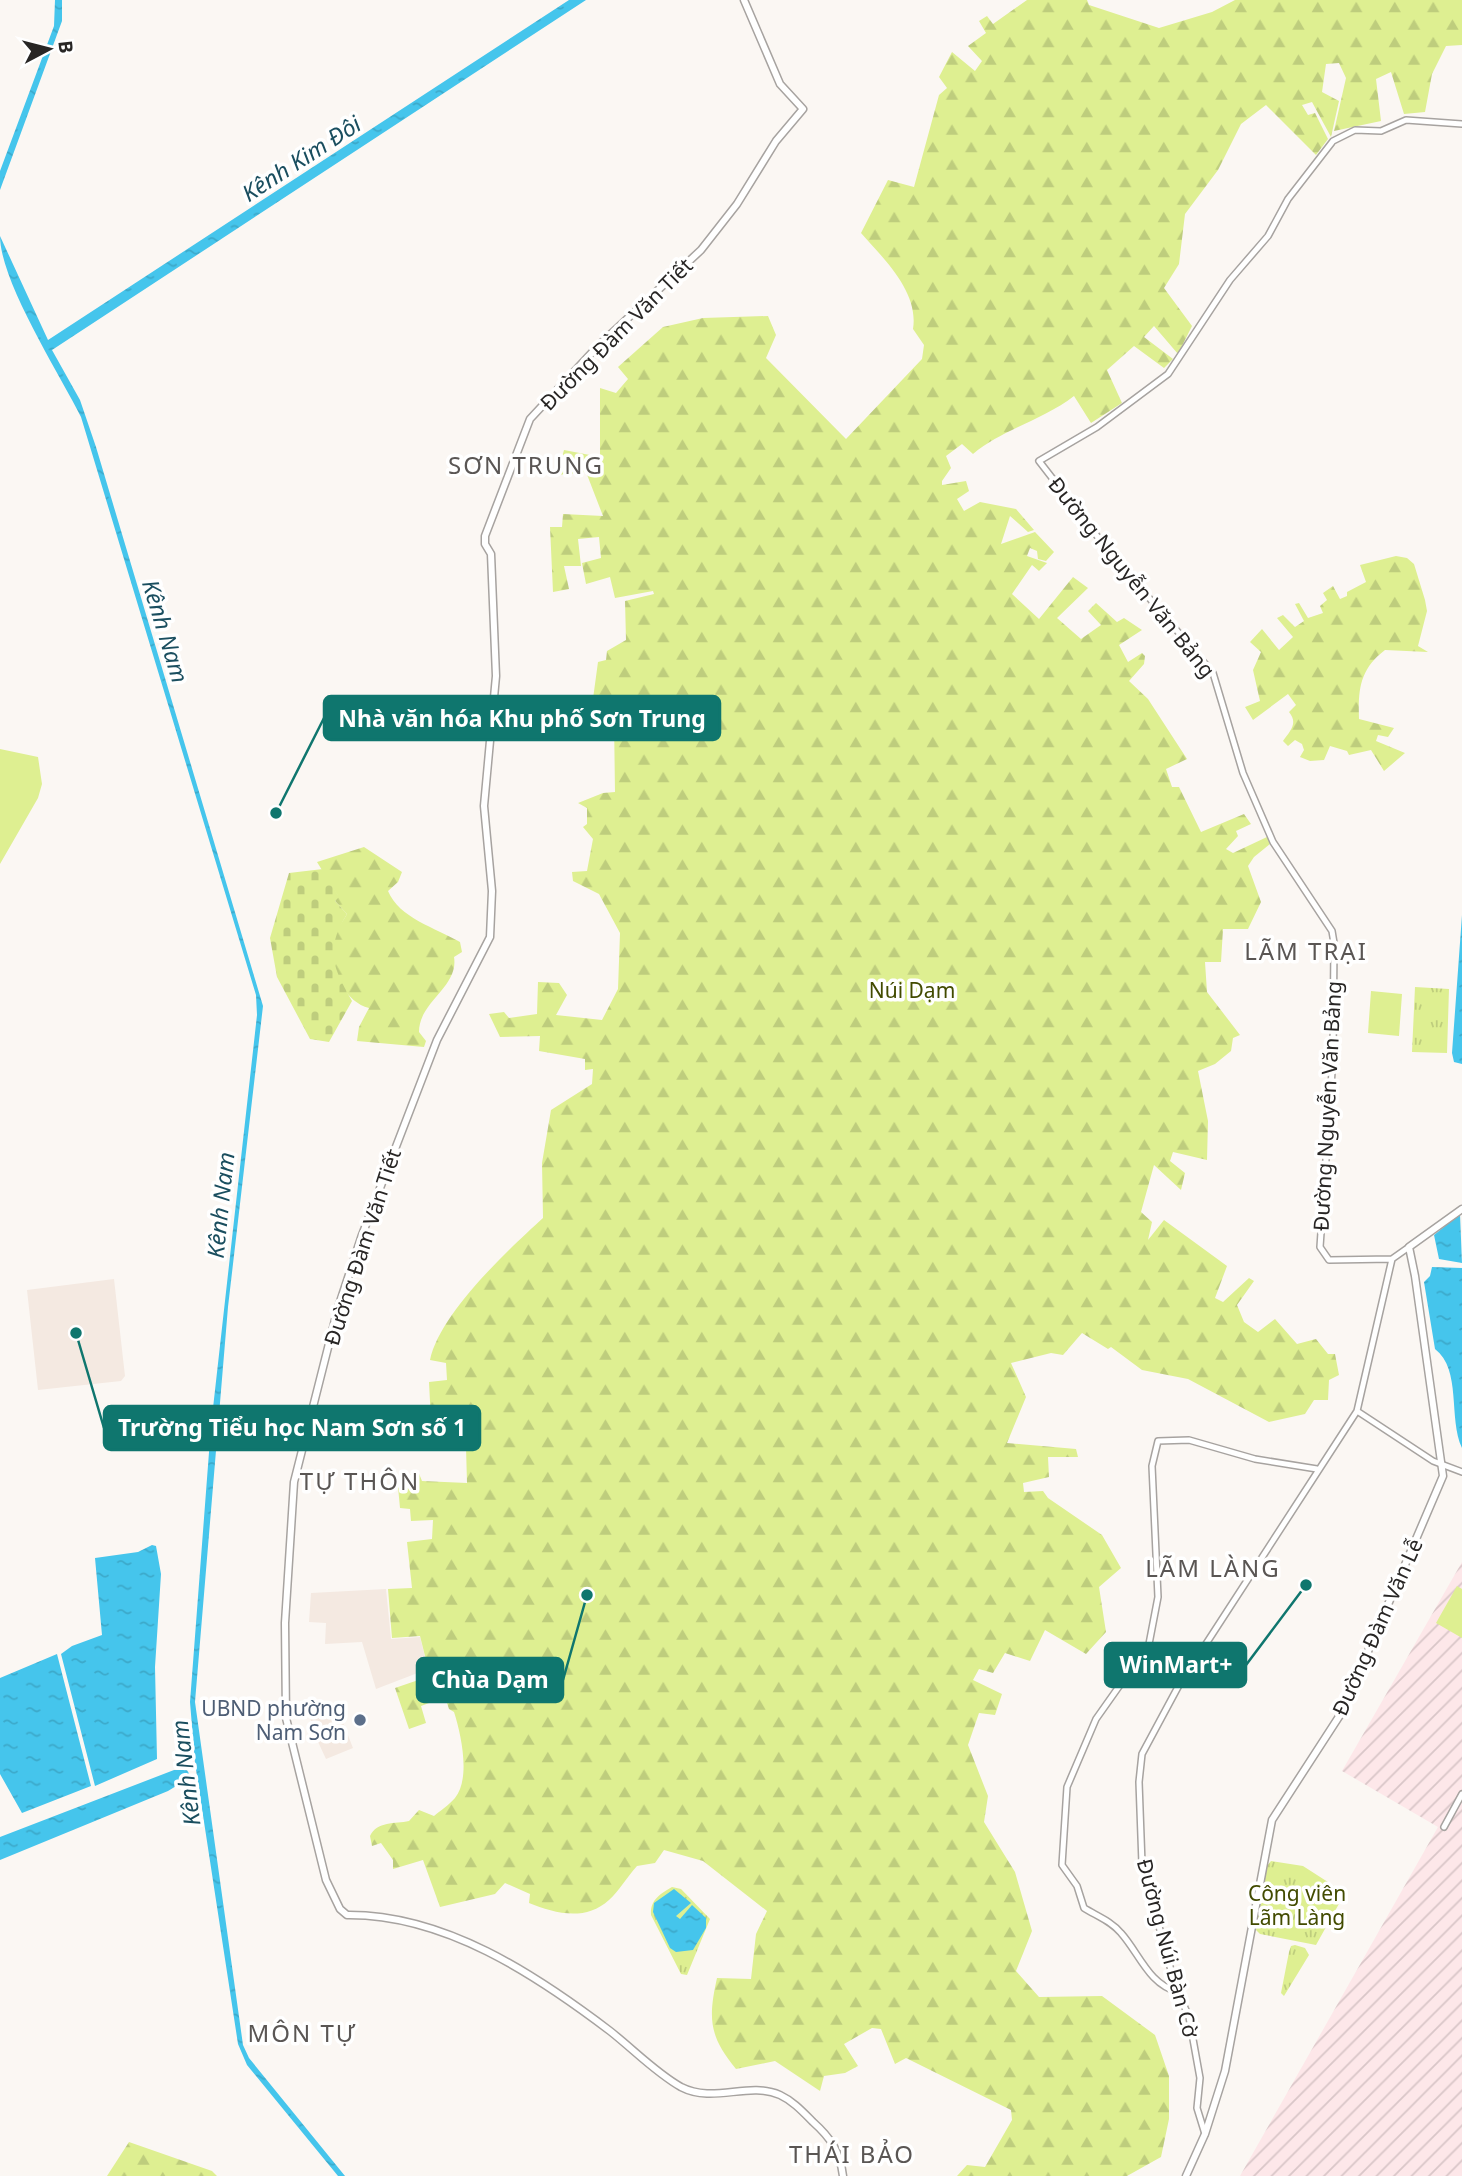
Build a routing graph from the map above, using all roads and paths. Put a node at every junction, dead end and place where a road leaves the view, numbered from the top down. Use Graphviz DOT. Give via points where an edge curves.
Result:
graph roads {
  1 [pos="744,0"];
  2 [pos="1462,124"];
  3 [pos="1462,1209"];
  4 [pos="1409,1247"];
  5 [pos="1392,1259"];
  6 [pos="1357,1411"];
  7 [pos="1443,1466"];
  8 [pos="1317,1469"];
  9 [pos="1462,1472"];
  10 [pos="1462,1794"];
  11 [pos="1444,1827"];
  12 [pos="1178,1992"];
  13 [pos="1205,2134"];
  14 [pos="843,2176"];
  15 [pos="1186,2176"];
  1 -- 14 [label="main road, Đường Đàm Văn Tiết" via="780,84 803,109 701,250 598,346 530,419 485,536 491,554 496,676 484,806 492,891 490,937 443,1026 401,1128 338,1308 294,1482 285,1623 286,1718 326,1880 347,1915 410,1920 476,1947 582,2009 682,2087 703,2095 741,2090 778,2094 796,2105 834,2143"];
  2 -- 5 [label="street, Đường Nguyễn Văn Bảng" via="1406,120 1381,131 1355,130 1333,141 1167,374 1097,427 1039,461 1213,673 1243,773 1273,842 1332,931 1333,1057 1320,1247 1329,1260"];
  3 -- 4 [label="main road"];
  4 -- 5 [label="street"];
  4 -- 7 [label="main road, Đường Đàm Văn Lễ"];
  5 -- 6 [label="street, Đường Núi Bàn Cờ"];
  6 -- 7 [label="street"];
  6 -- 8 [label="street, Đường Núi Bàn Cờ"];
  7 -- 9 [label="street"];
  7 -- 13 [label="main road, Đường Đàm Văn Lễ" via="1443,1476 1342,1712 1272,1820 1225,2071"];
  8 -- 12 [label="street, Đường Núi Bàn Cờ" via="1178,1687 1142,1754 1142,1864"];
  8 -- 12 [label="street" via="1243,1456 1189,1440 1158,1441 1152,1466 1158,1597 1149,1644 1096,1719 1078,1757 1065,1806 1062,1865 1077,1886 1084,1908 1108,1921 1166,1989"];
  10 -- 11 [label="street"];
  12 -- 13 [label="street, Đường Núi Bàn Cờ" via="1200,2078 1197,2108"];
  13 -- 15 [label="main road, Đường Đàm Văn Lễ"];
}
